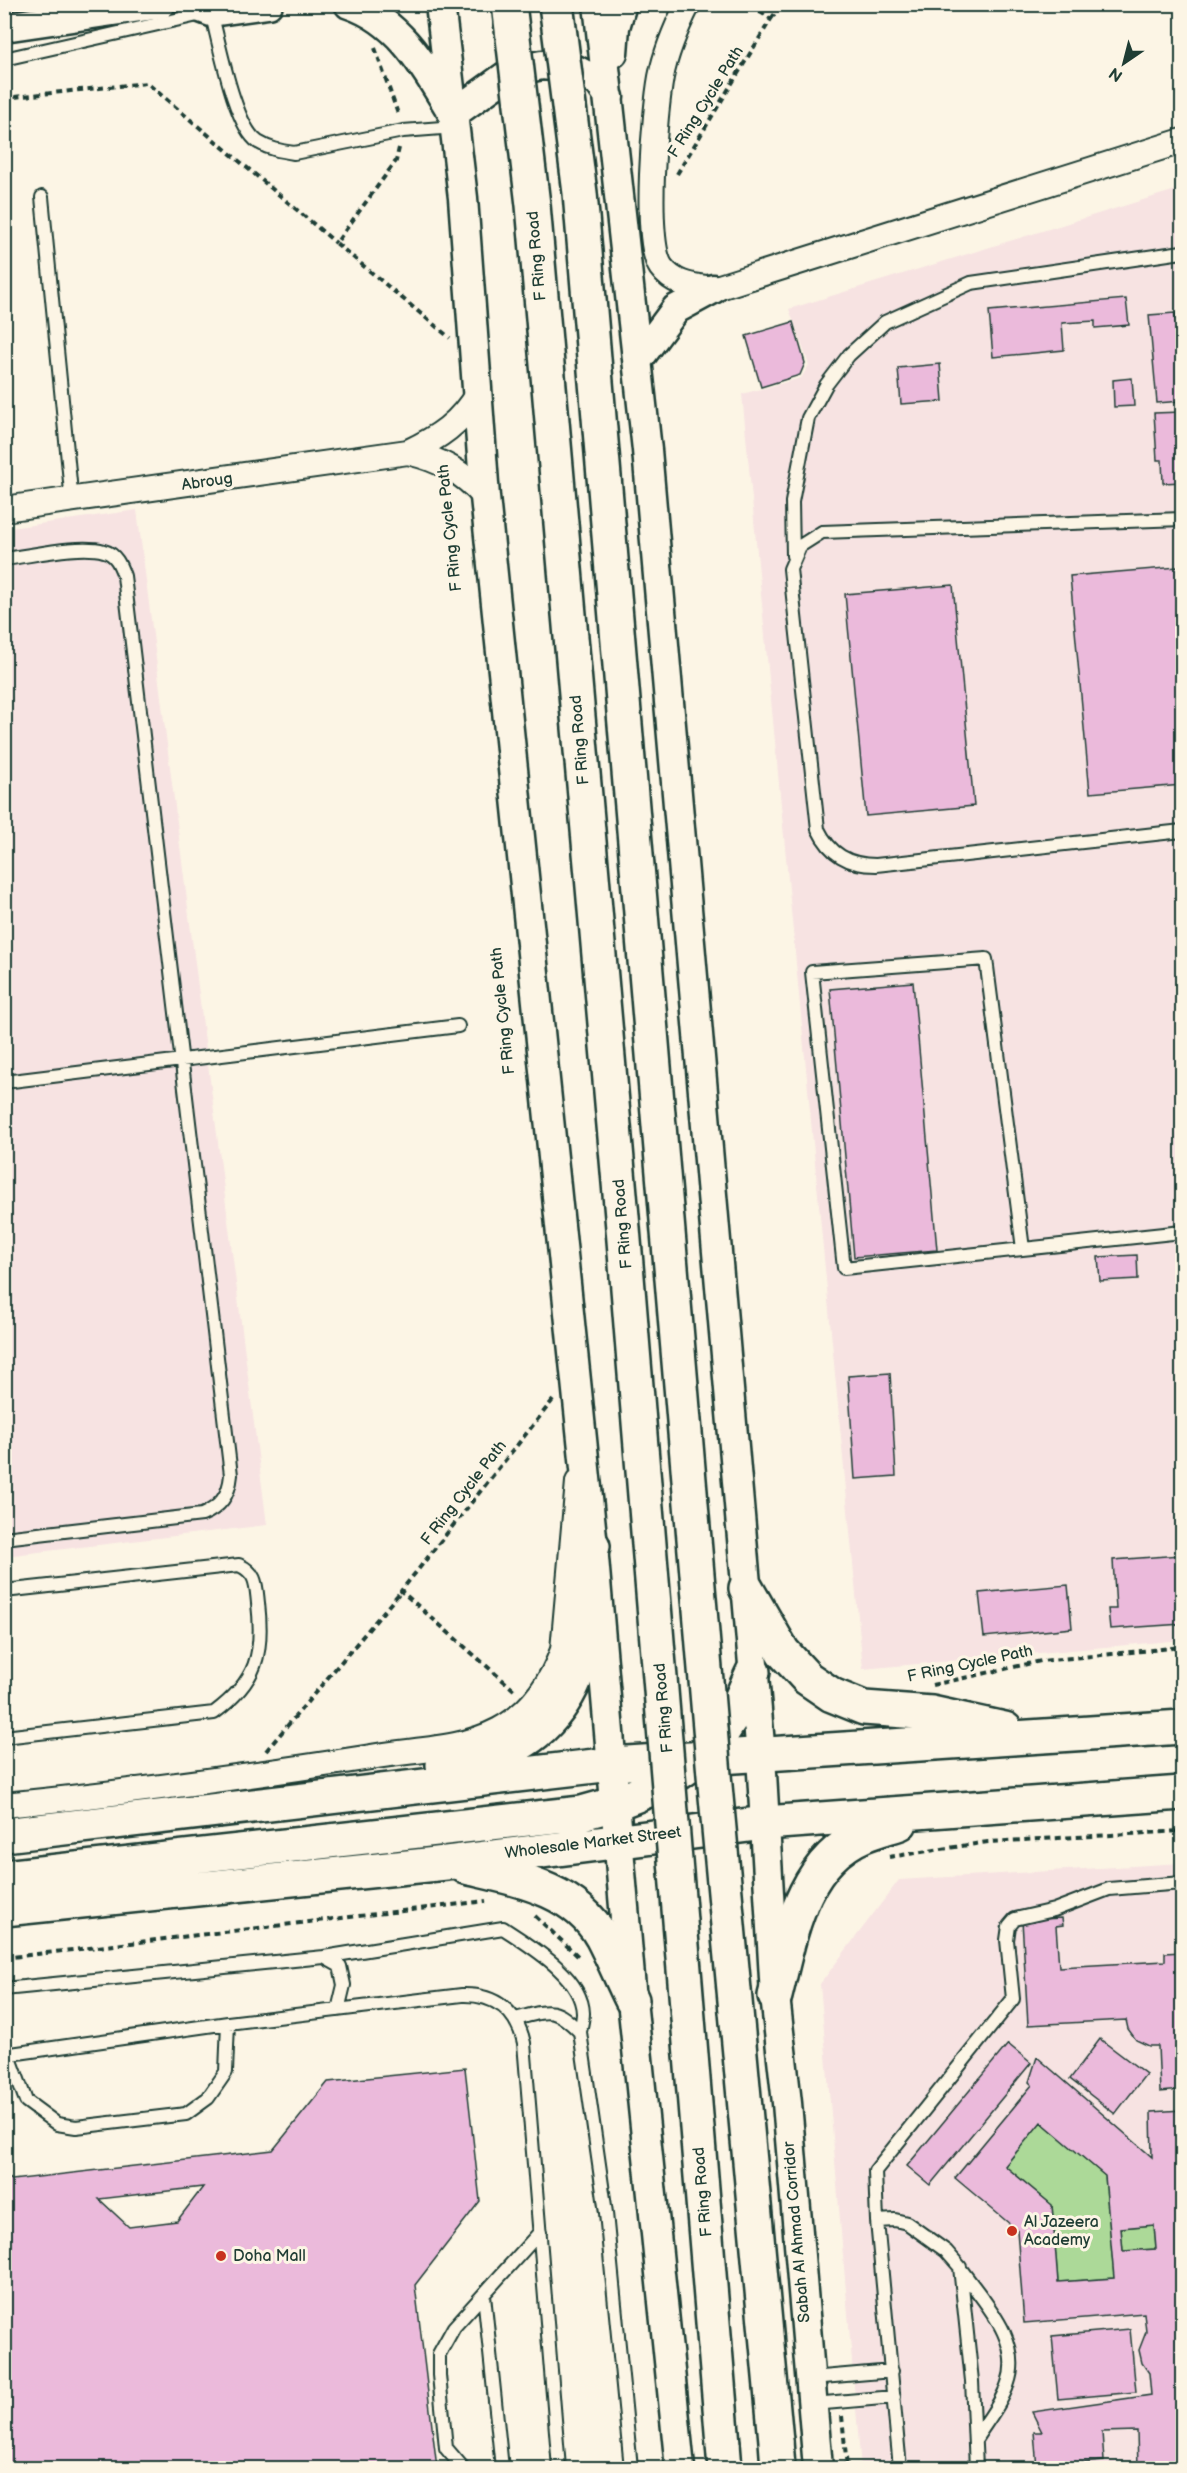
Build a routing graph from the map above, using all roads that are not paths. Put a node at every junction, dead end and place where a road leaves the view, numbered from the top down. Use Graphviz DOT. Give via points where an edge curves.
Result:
graph roads {
  1 [pos="161,4"];
  2 [pos="268,4"];
  3 [pos="349,4"];
  4 [pos="440,4"];
  5 [pos="510,4"];
  6 [pos="556,4"];
  7 [pos="597,4"];
  8 [pos="622,4"];
  9 [pos="688,4"];
  10 [pos="201,8"];
  11 [pos="4,27"];
  12 [pos="4,59"];
  13 [pos="609,96"];
  14 [pos="454,121"];
  15 [pos="1182,141"];
  16 [pos="42,197"];
  17 [pos="1182,252"];
  18 [pos="713,289"];
  19 [pos="638,360"];
  20 [pos="478,393"];
  21 [pos="408,453"];
  22 [pos="485,497"];
  23 [pos="72,502"];
  24 [pos="4,509"];
  25 [pos="1182,519"];
  26 [pos="793,557"];
  27 [pos="4,559"];
  28 [pos="1182,831"];
  29 [pos="458,1026"];
  30 [pos="180,1061"];
  31 [pos="4,1082"];
  32 [pos="1182,1232"];
  33 [pos="1023,1249"];
  34 [pos="582,1447"];
  35 [pos="4,1539"];
  36 [pos="593,1546"];
  37 [pos="746,1588"];
  38 [pos="4,1591"];
  39 [pos="753,1672"];
  40 [pos="1182,1727"];
  41 [pos="4,1737"];
  42 [pos="1039,1737"];
  43 [pos="761,1756"];
  44 [pos="697,1759"];
  45 [pos="612,1764"];
  46 [pos="1182,1792"];
  47 [pos="338,1794"];
  48 [pos="615,1804"];
  49 [pos="4,1805"];
  50 [pos="941,1810"];
  51 [pos="765,1823"];
  52 [pos="4,1834"];
  53 [pos="618,1839"];
  54 [pos="446,1863"];
  55 [pos="4,1877"];
  56 [pos="1182,1883"];
  57 [pos="4,1910"];
  58 [pos="324,1957"];
  59 [pos="4,1989"];
  60 [pos="775,1996"];
  61 [pos="632,2001"];
  62 [pos="338,2010"];
  63 [pos="516,2019"];
  64 [pos="228,2023"];
  65 [pos="580,2032"];
  66 [pos="7,2055"];
  67 [pos="877,2221"];
  68 [pos="540,2232"];
  69 [pos="960,2267"];
  70 [pos="484,2295"];
  71 [pos="892,2371"];
  72 [pos="810,2392"];
  73 [pos="894,2397"];
  74 [pos="975,2441"];
  75 [pos="777,2455"];
  76 [pos="724,2456"];
  77 [pos="463,2469"];
  78 [pos="502,2469"];
  79 [pos="559,2469"];
  80 [pos="631,2469"];
  81 [pos="680,2469"];
  82 [pos="818,2469"];
  83 [pos="900,2469"];
  84 [pos="976,2469"];
  1 -- 11 [label="street"];
  2 -- 10 [label="street"];
  3 -- 14 [label="street" via="393,28 413,49"];
  4 -- 14 [label="street"];
  5 -- 76 [label="main road, F Ring Road, bridge" via="533,205 625,1251"];
  6 -- 75 [label="main road, bridge" via="580,194 713,1763"];
  7 -- 13 [label="street"];
  8 -- 13 [label="street" via="615,27"];
  9 -- 18 [label="street" via="676,28 661,78 653,169 654,251 661,267 676,281"];
  10 -- 12 [label="lane"];
  10 -- 14 [label="lane" via="240,117 257,141 276,150 294,153"];
  13 -- 14 [label="street" via="599,82 572,69 542,65 513,71"];
  13 -- 19 [label="street"];
  14 -- 20 [label="street"];
  15 -- 18 [label="street"];
  16 -- 23 [label="lane"];
  17 -- 26 [label="lane" via="972,283 885,322 849,355 808,418 792,502"];
  18 -- 19 [label="street" via="676,309"];
  19 -- 37 [label="street"];
  20 -- 21 [label="street, Abroug" via="456,423"];
  20 -- 22 [label="street"];
  21 -- 22 [label="street, Abroug" via="454,468"];
  21 -- 23 [label="street, Abroug"];
  22 -- 34 [label="street"];
  23 -- 24 [label="street, Abroug"];
  25 -- 26 [label="lane" via="835,530 810,537"];
  26 -- 28 [label="lane" via="790,569 816,814 824,842 834,853 861,865 876,865"];
  27 -- 30 [label="lane" via="86,549 105,551 115,558 124,576"];
  29 -- 30 [label="lane"];
  30 -- 31 [label="lane"];
  30 -- 35 [label="lane" via="229,1489 214,1509 201,1515"];
  32 -- 33 [label="lane"];
  33 -- 33 [label="lane" via="844,1268 812,972 986,959"];
  34 -- 36 [label="street"];
  34 -- 49 [label="street" via="563,1650 556,1670 532,1706 498,1730 445,1748"];
  36 -- 45 [label="street"];
  36 -- 47 [label="main road" via="585,1577 582,1652 577,1675 557,1710 537,1731 509,1749"];
  37 -- 39 [label="street"];
  37 -- 42 [label="main road" via="783,1652 807,1678 832,1695 864,1708 932,1713"];
  38 -- 41 [label="lane" via="239,1565 255,1578 262,1635 260,1654 248,1677 214,1713"];
  39 -- 43 [label="street"];
  39 -- 44 [label="main road" via="728,1724"];
  40 -- 42 [label="main road"];
  42 -- 43 [label="main road"];
  43 -- 44 [label="main road"];
  43 -- 51 [label="street"];
  44 -- 45 [label="main road"];
  44 -- 48 [label="main road" via="655,1787"];
  45 -- 47 [label="main road"];
  45 -- 48 [label="street"];
  46 -- 50 [label="main road, Wholesale Market Street"];
  47 -- 52 [label="main road"];
  48 -- 53 [label="street"];
  48 -- 55 [label="main road" via="582,1813"];
  50 -- 51 [label="main road, Wholesale Market Street"];
  50 -- 60 [label="main road" via="863,1836 832,1856 811,1882 798,1909"];
  51 -- 53 [label="main road, Wholesale Market Street"];
  51 -- 60 [label="street"];
  53 -- 54 [label="main road, Wholesale Market Street"];
  53 -- 61 [label="street"];
  54 -- 57 [label="main road, Wholesale Market Street"];
  54 -- 61 [label="main road" via="538,1886 583,1912 601,1936"];
  56 -- 67 [label="lane" via="1109,1889 1054,1910 1015,1918 1007,1940 1013,1999 875,2171"];
  58 -- 59 [label="lane"];
  58 -- 62 [label="lane" via="340,1966 344,1985"];
  58 -- 65 [label="lane" via="503,1928 544,1955 576,1989 583,2011"];
  60 -- 72 [label="street, Sabah Al Ahmad Corridor"];
  61 -- 81 [label="street"];
  62 -- 63 [label="lane" via="475,1994 498,2002"];
  62 -- 64 [label="lane"];
  63 -- 65 [label="lane" via="548,2010 566,2018"];
  63 -- 68 [label="lane" via="524,2043"];
  64 -- 66 [label="lane"];
  64 -- 66 [label="lane" via="226,2072 208,2098 186,2114 76,2127 57,2124 26,2101"];
  65 -- 80 [label="lane" via="606,2213"];
  67 -- 69 [label="lane" via="907,2223 946,2251"];
  67 -- 71 [label="lane"];
  68 -- 70 [label="lane"];
  68 -- 79 [label="lane"];
  69 -- 74 [label="lane"];
  69 -- 74 [label="lane" via="1004,2330 1011,2367 1009,2382"];
  70 -- 77 [label="lane" via="447,2335 439,2354 446,2448"];
  70 -- 78 [label="lane"];
  71 -- 72 [label="lane"];
  71 -- 73 [label="lane"];
  72 -- 73 [label="lane" via="841,2402"];
  72 -- 82 [label="street, Sabah Al Ahmad Corridor"];
  73 -- 83 [label="lane"];
  74 -- 84 [label="lane"];
}
